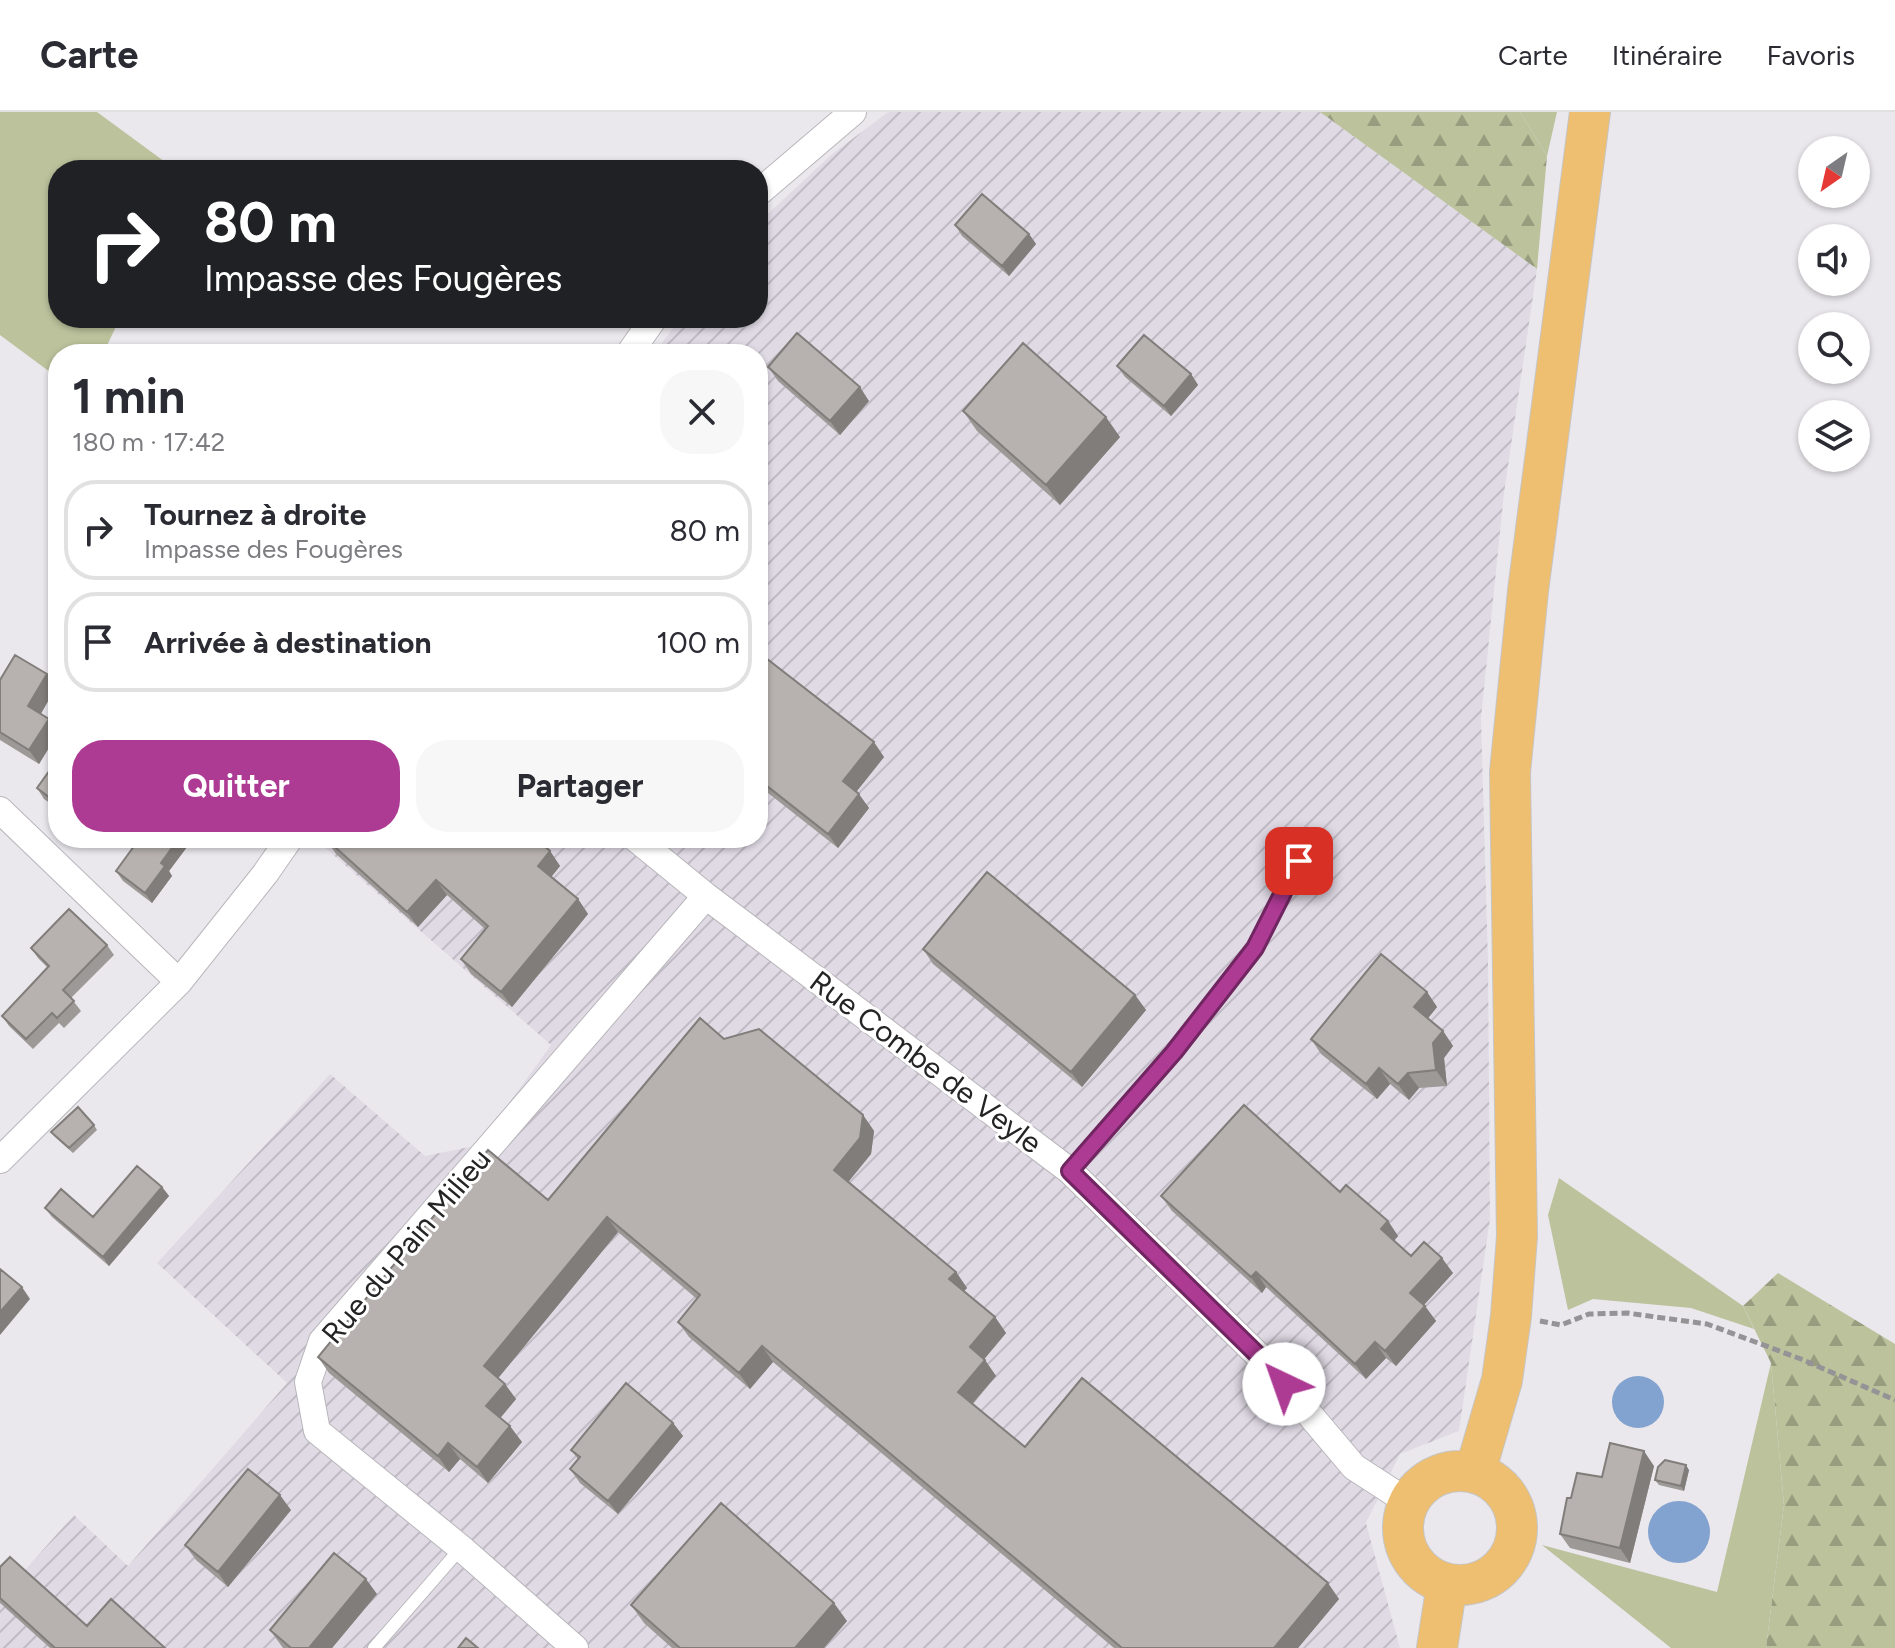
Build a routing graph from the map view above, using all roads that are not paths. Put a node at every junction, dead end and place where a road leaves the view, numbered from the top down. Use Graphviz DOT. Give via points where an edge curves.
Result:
graph roads {
  1 [pos="853,112"];
  2 [pos="1590,112"];
  3 [pos="768,184"];
  4 [pos="0,810"];
  5 [pos="283,848"];
  6 [pos="647,848"];
  7 [pos="1299,861"];
  8 [pos="706,896"];
  9 [pos="179,982"];
  10 [pos="0,1160"];
  11 [pos="1070,1171"];
  12 [pos="1475,1472"];
  13 [pos="1408,1502"];
  14 [pos="461,1548"];
  15 [pos="1447,1584"];
  16 [pos="374,1648"];
  17 [pos="575,1648"];
  18 [pos="1437,1648"];
  1 -- 3 [label="street"];
  2 -- 12 [label="main road" via="1510,772 1517,1236 1502,1380"];
  4 -- 9 [label="street"];
  5 -- 9 [label="street"];
  6 -- 8 [label="street, Rue Combe de Veyle"];
  7 -- 11 [label="lane" via="1255,948 1174,1052"];
  8 -- 11 [label="street, Rue Combe de Veyle"];
  8 -- 14 [label="street, Rue du Pain Milieu" via="322,1341 308,1382 317,1431"];
  9 -- 10 [label="street"];
  11 -- 13 [label="street, Rue Combe de Veyle" via="1267,1364 1354,1467"];
  12 -- 13 [label="main road" via="1436,1475"];
  12 -- 15 [label="main road" via="1507,1493 1518,1531 1514,1550 1486,1579"];
  13 -- 15 [label="main road" via="1402,1521 1412,1560"];
  14 -- 16 [label="lane"];
  14 -- 17 [label="street, Rue du Pain Milieu"];
  15 -- 18 [label="main road"];
}
